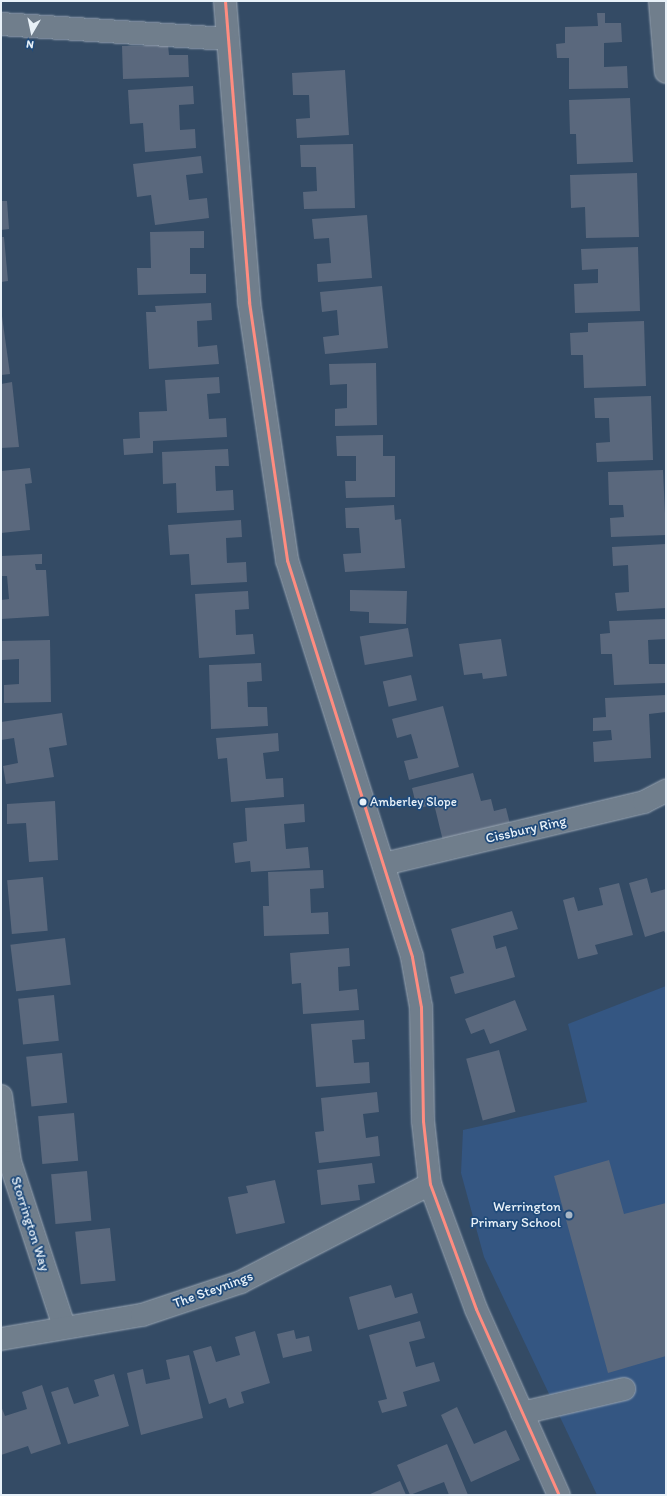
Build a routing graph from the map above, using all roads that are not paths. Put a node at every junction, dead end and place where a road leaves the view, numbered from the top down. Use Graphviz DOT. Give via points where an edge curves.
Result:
graph roads {
  1 [pos="225,1"];
  2 [pos="660,1"];
  3 [pos="1,24"];
  4 [pos="226,39"];
  5 [pos="666,72"];
  6 [pos="666,791"];
  7 [pos="384,864"];
  8 [pos="1,1096"];
  9 [pos="430,1184"];
  10 [pos="64,1326"];
  11 [pos="1,1339"];
  12 [pos="624,1389"];
  13 [pos="522,1413"];
  14 [pos="552,1493"];
  1 -- 4 [label="street"];
  2 -- 5 [label="street"];
  3 -- 4 [label="street"];
  4 -- 7 [label="street" via="250,302 287,560"];
  6 -- 7 [label="street, Cissbury Ring" via="644,802"];
  7 -- 9 [label="street" via="412,957 421,1007 423,1121"];
  8 -- 10 [label="street, Storrington Way" via="10,1162"];
  9 -- 10 [label="street, The Steynings" via="241,1282 142,1315"];
  9 -- 13 [label="street" via="476,1309"];
  10 -- 11 [label="street, The Steynings"];
  12 -- 13 [label="street"];
  13 -- 14 [label="street"];
}
